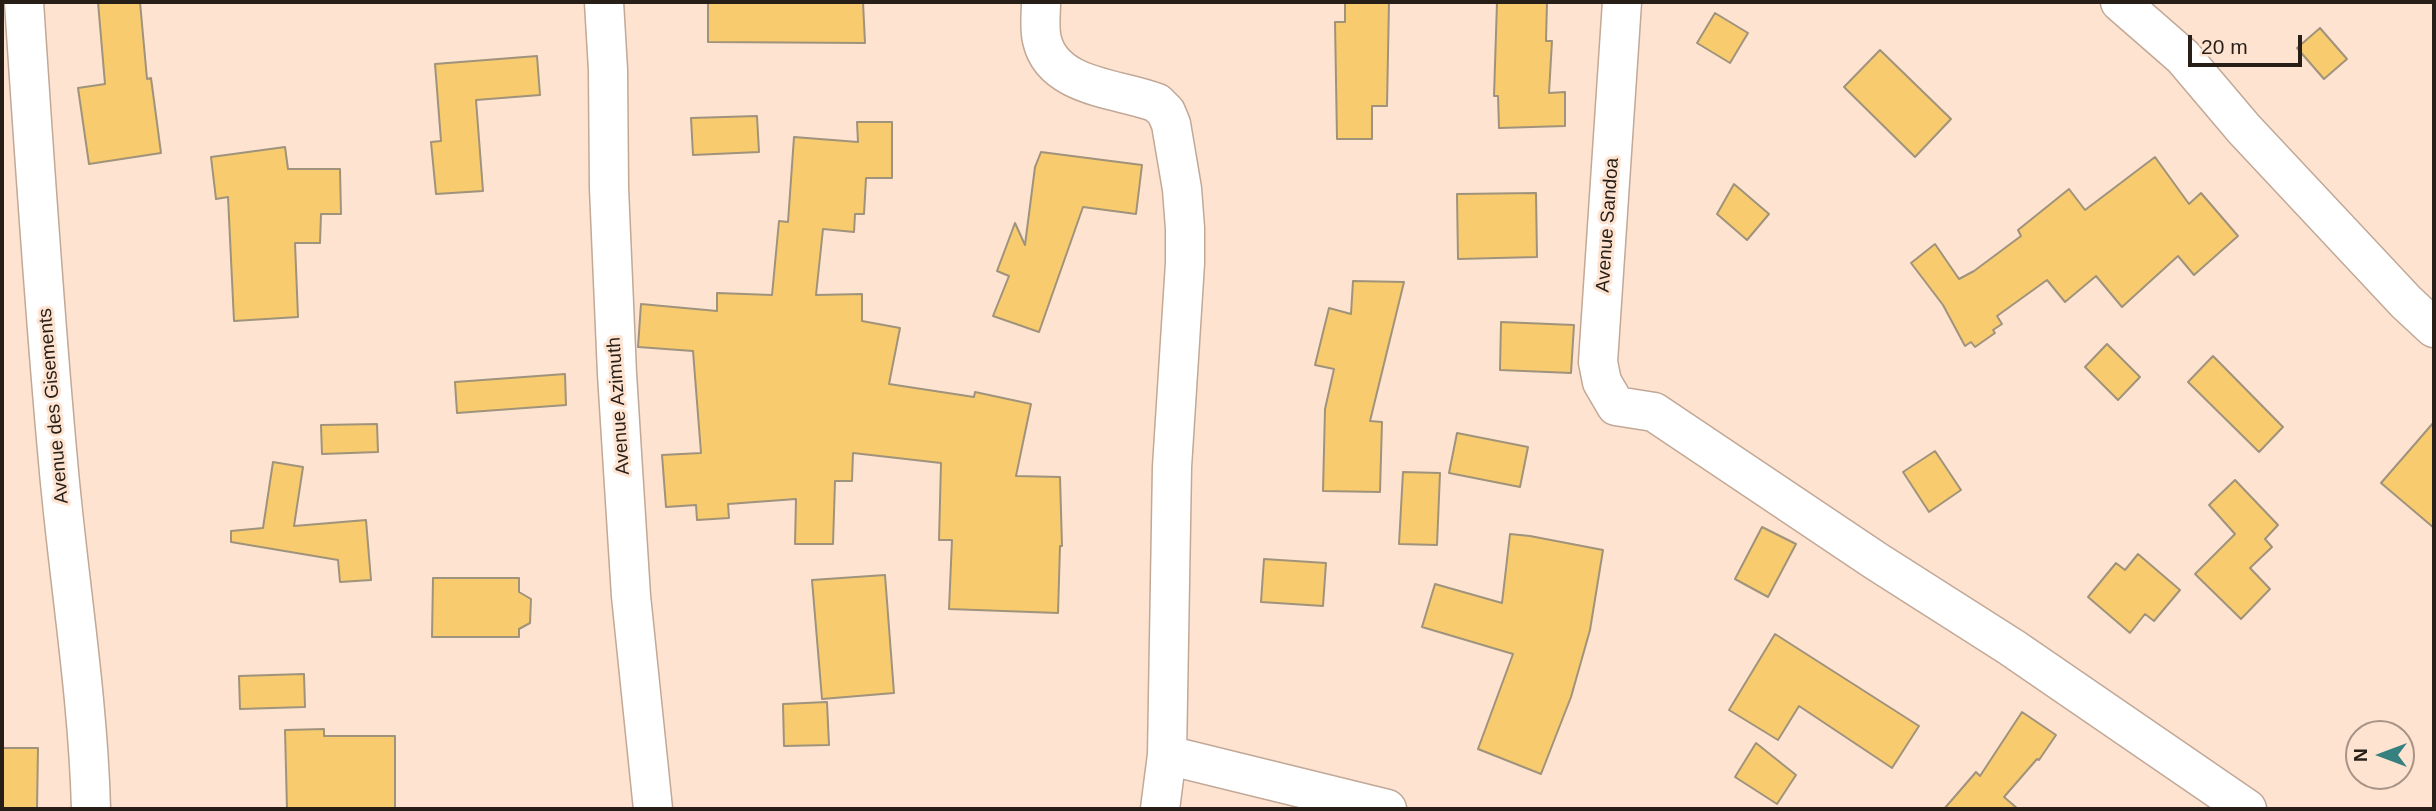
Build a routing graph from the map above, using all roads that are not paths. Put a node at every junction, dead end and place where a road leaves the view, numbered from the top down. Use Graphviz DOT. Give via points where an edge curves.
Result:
graph roads {
  1 [pos="24,2"];
  2 [pos="604,2"];
  3 [pos="1041,2"];
  4 [pos="1622,2"];
  5 [pos="2120,2"];
  6 [pos="2434,328"];
  7 [pos="1167,755"];
  8 [pos="91,809"];
  9 [pos="653,809"];
  10 [pos="1160,809"];
  11 [pos="1387,809"];
  12 [pos="2247,809"];
  1 -- 8 [label="street, Avenue des Gisements" via="56,438 79,640"];
  2 -- 9 [label="street, Avenue Azimuth" via="617,374 631,596"];
  3 -- 7 [label="street" via="1041,37 1050,61 1070,77 1157,103 1166,112 1182,189 1185,263 1172,467"];
  4 -- 12 [label="street, Avenue Sandoa" via="1598,362 1602,382 1616,406 1654,412"];
  5 -- 6 [label="street" via="2183,57 2244,129"];
  7 -- 10 [label="street"];
  7 -- 11 [label="street"];
}
